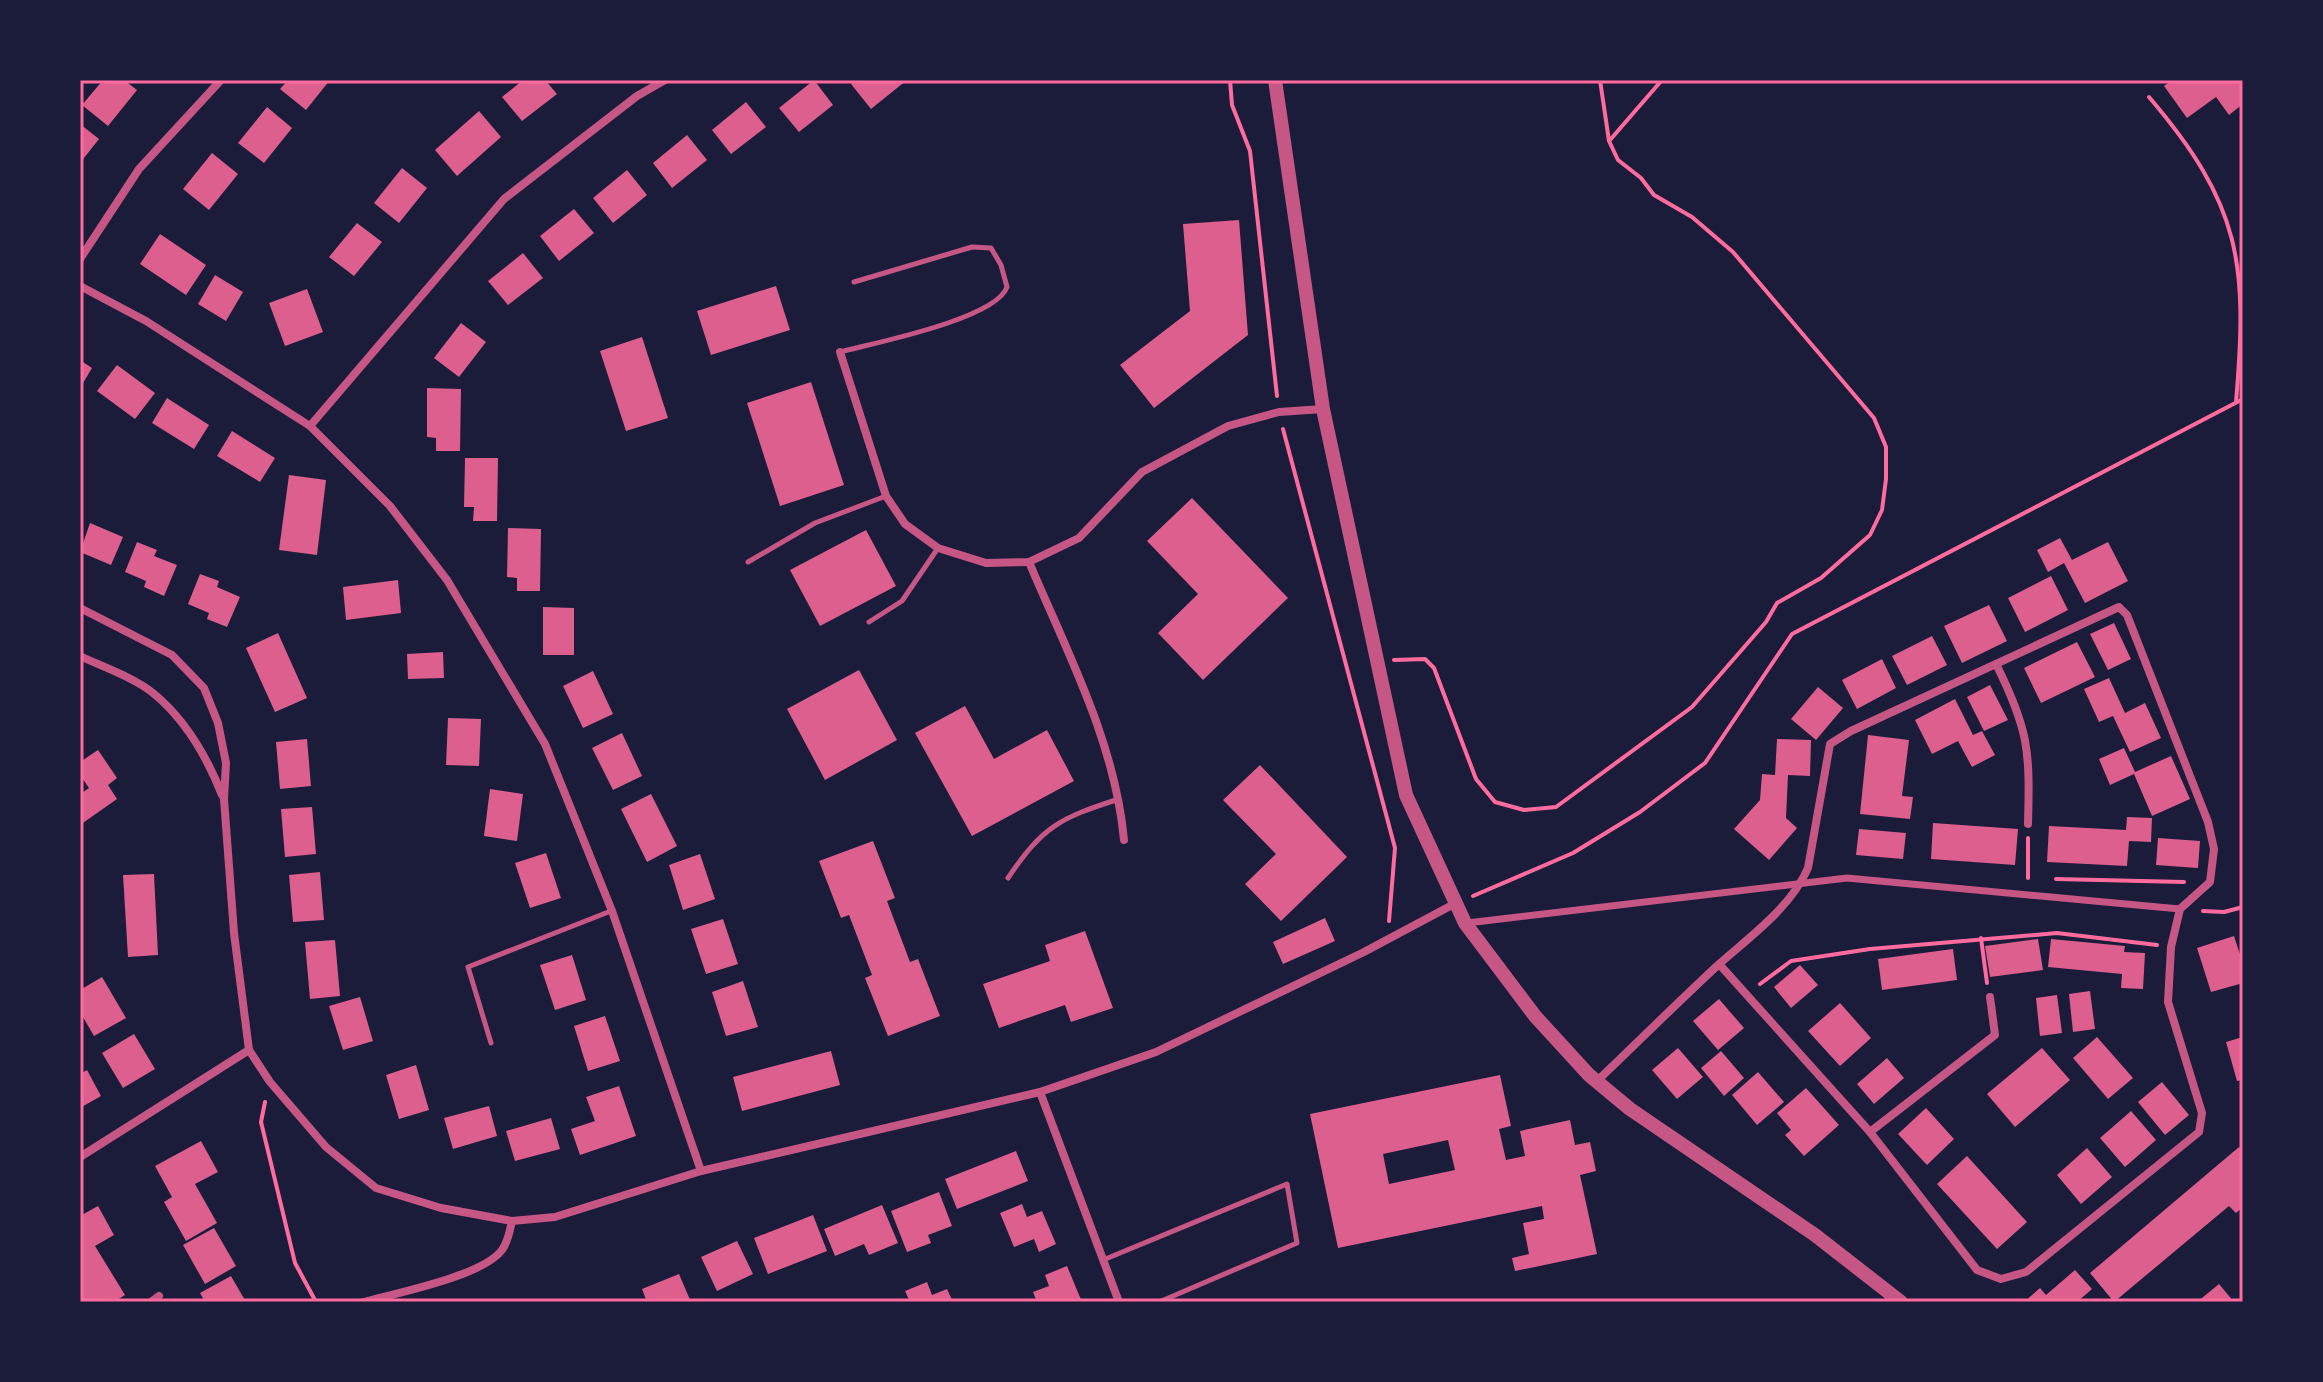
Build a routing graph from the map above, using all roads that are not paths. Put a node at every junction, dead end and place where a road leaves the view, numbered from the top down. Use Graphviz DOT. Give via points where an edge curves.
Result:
graph roads {
  1 [pos="221,80"];
  2 [pos="665,80"];
  3 [pos="1275,80"];
  4 [pos="80,259"];
  5 [pos="854,282"];
  6 [pos="80,286"];
  7 [pos="840,352"];
  8 [pos="1323,409"];
  9 [pos="310,426"];
  10 [pos="886,496"];
  11 [pos="938,548"];
  12 [pos="748,562"];
  13 [pos="1029,562"];
  14 [pos="80,608"];
  15 [pos="869,622"];
  16 [pos="80,656"];
  17 [pos="1996,664"];
  18 [pos="224,799"];
  19 [pos="1120,799"];
  20 [pos="2028,824"];
  21 [pos="1124,840"];
  22 [pos="1008,878"];
  23 [pos="1803,880"];
  24 [pos="1456,903"];
  25 [pos="2180,909"];
  26 [pos="612,911"];
  27 [pos="1465,923"];
  28 [pos="1719,964"];
  29 [pos="1990,997"];
  30 [pos="491,1043"];
  31 [pos="249,1050"];
  32 [pos="1597,1081"];
  33 [pos="1040,1092"];
  34 [pos="1870,1132"];
  35 [pos="80,1157"];
  36 [pos="701,1171"];
  37 [pos="512,1221"];
  38 [pos="1103,1260"];
  39 [pos="382,1300"];
  40 [pos="364,1302"];
  41 [pos="1119,1302"];
  42 [pos="1159,1302"];
  43 [pos="1901,1302"];
  1 -- 4 [label="street" via="139,169"];
  2 -- 9 [label="street" via="504,199"];
  3 -- 8 [label="street"];
  5 -- 7 [label="lane" via="972,247 991,248 1007,287 995,303 974,313"];
  6 -- 9 [label="street" via="146,321"];
  7 -- 10 [label="street"];
  8 -- 13 [label="street" via="1279,412 1228,426 1172,453 1142,472 1079,538"];
  8 -- 24 [label="street" via="1406,795"];
  9 -- 26 [label="street" via="390,506 447,580 545,744"];
  10 -- 11 [label="street" via="905,524"];
  10 -- 12 [label="lane" via="815,523"];
  11 -- 13 [label="street" via="986,563"];
  11 -- 15 [label="lane" via="902,601"];
  13 -- 19 [label="street" via="1109,755"];
  14 -- 18 [label="street" via="172,655 204,688 226,763"];
  16 -- 18 [label="street" via="152,692 190,733"];
  17 -- 20 [label="street" via="2021,714 2027,744"];
  17 -- 23 [label="street" via="1830,744"];
  17 -- 25 [label="street" via="2119,607 2127,615 2214,849 2210,882"];
  18 -- 31 [label="street"];
  19 -- 21 [label="street"];
  19 -- 22 [label="lane" via="1077,813 1035,839"];
  23 -- 25 [label="street" via="1847,878"];
  23 -- 27 [label="street"];
  23 -- 28 [label="street" via="1758,931"];
  24 -- 27 [label="street"];
  24 -- 33 [label="street" via="1156,1052"];
  25 -- 34 [label="street" via="2171,947 2168,1002 2202,1113 2199,1132 2026,1272 2001,1279 1977,1270"];
  26 -- 30 [label="lane" via="468,967"];
  26 -- 36 [label="street"];
  27 -- 32 [label="street" via="1535,1016"];
  28 -- 32 [label="street"];
  28 -- 34 [label="street"];
  29 -- 34 [label="street" via="1995,1035"];
  31 -- 35 [label="street"];
  31 -- 37 [label="street" via="326,1147 376,1188 441,1208"];
  32 -- 43 [label="street" via="1803,1225"];
  33 -- 36 [label="street"];
  33 -- 38 [label="street"];
  36 -- 37 [label="street" via="555,1217"];
  37 -- 39 [label="street" via="502,1250 486,1262"];
  38 -- 41 [label="street"];
  38 -- 42 [label="lane" via="1287,1184 1297,1243"];
  39 -- 40 [label="street"];
}
